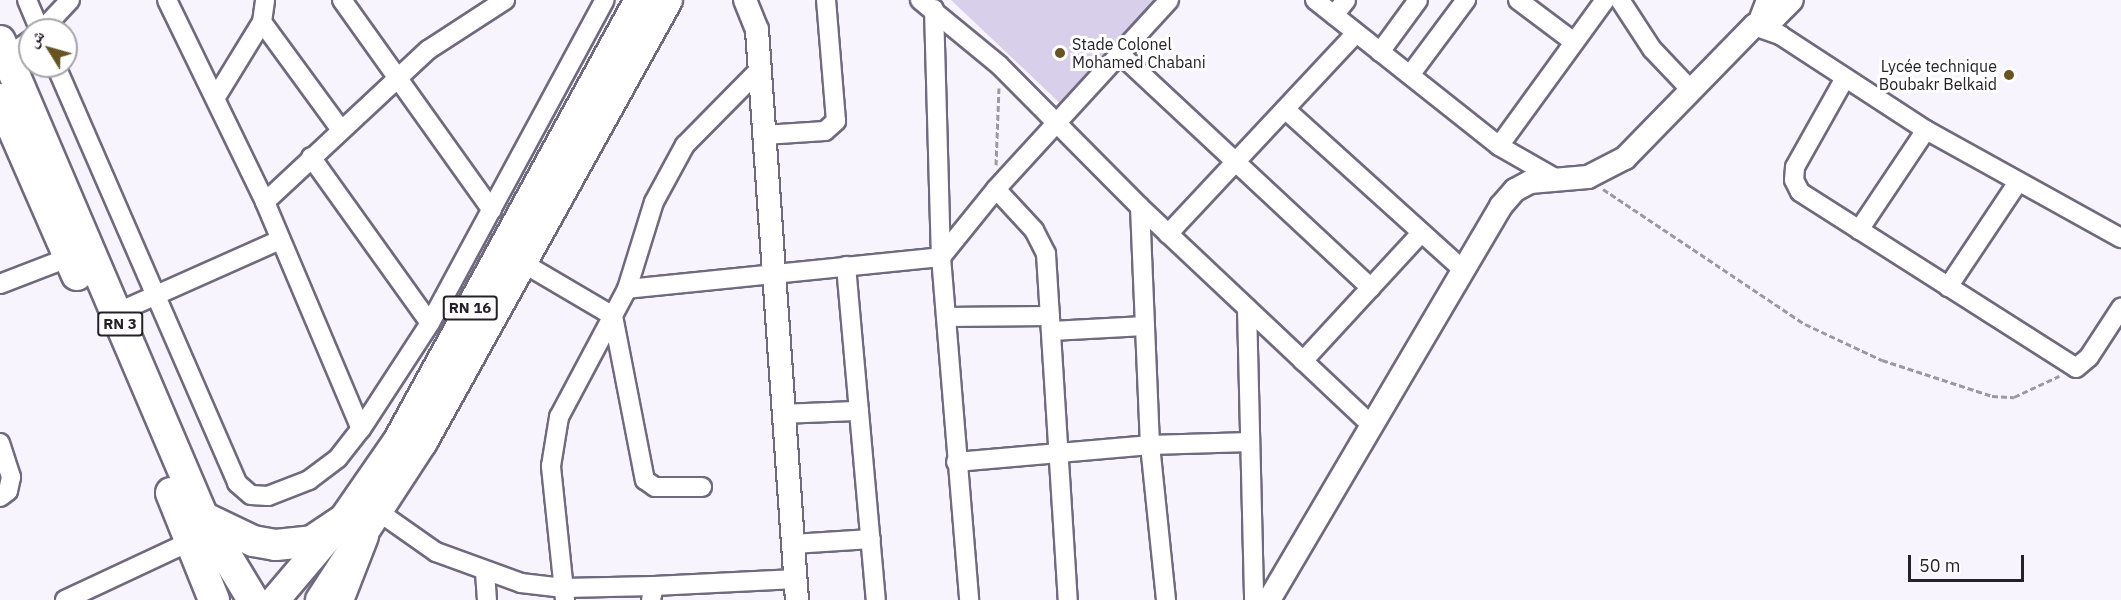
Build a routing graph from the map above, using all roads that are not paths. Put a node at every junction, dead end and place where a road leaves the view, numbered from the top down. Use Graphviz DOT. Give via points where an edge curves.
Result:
graph roads {
  1 [pos="27,0"];
  2 [pos="70,0"];
  3 [pos="167,0"];
  4 [pos="265,0"];
  5 [pos="506,0"];
  6 [pos="605,0"];
  7 [pos="668,0"];
  8 [pos="745,0"];
  9 [pos="826,0"];
  10 [pos="1169,0"];
  11 [pos="1315,0"];
  12 [pos="1346,0"];
  13 [pos="1418,0"];
  14 [pos="1466,0"];
  15 [pos="1518,0"];
  16 [pos="1605,0"];
  17 [pos="1768,0"];
  18 [pos="1792,0"];
  19 [pos="636,2"];
  20 [pos="1625,2"];
  21 [pos="352,4"];
  22 [pos="927,4"];
  23 [pos="1334,15"];
  24 [pos="35,18"];
  25 [pos="53,18"];
  26 [pos="262,22"];
  27 [pos="1757,24"];
  28 [pos="1356,33"];
  29 [pos="1574,42"];
  30 [pos="12,46"];
  31 [pos="1380,52"];
  32 [pos="1120,54"];
  33 [pos="760,69"];
  34 [pos="1410,75"];
  35 [pos="61,78"];
  36 [pos="1845,78"];
  37 [pos="396,80"];
  38 [pos="1690,89"];
  39 [pos="216,97"];
  40 [pos="0,99"];
  41 [pos="1285,109"];
  42 [pos="1057,124"];
  43 [pos="341,130"];
  44 [pos="1926,130"];
  45 [pos="764,135"];
  46 [pos="1499,146"];
  47 [pos="311,156"];
  48 [pos="1236,162"];
  49 [pos="1555,178"];
  50 [pos="2018,182"];
  51 [pos="996,189"];
  52 [pos="265,202"];
  53 [pos="1140,207"];
  54 [pos="492,210"];
  55 [pos="1859,230"];
  56 [pos="1422,233"];
  57 [pos="1168,234"];
  58 [pos="2121,238"];
  59 [pos="280,240"];
  60 [pos="940,256"];
  61 [pos="70,257"];
  62 [pos="523,263"];
  63 [pos="846,266"];
  64 [pos="1463,270"];
  65 [pos="772,272"];
  66 [pos="0,284"];
  67 [pos="1948,287"];
  68 [pos="1371,288"];
  69 [pos="627,289"];
  70 [pos="155,294"];
  71 [pos="1247,308"];
  72 [pos="2121,308"];
  73 [pos="116,313"];
  74 [pos="613,316"];
  75 [pos="946,317"];
  76 [pos="430,323"];
  77 [pos="1051,323"];
  78 [pos="1145,326"];
  79 [pos="1303,361"];
  80 [pos="859,411"];
  81 [pos="783,414"];
  82 [pos="1372,426"];
  83 [pos="361,429"];
  84 [pos="1250,442"];
  85 [pos="0,443"];
  86 [pos="1150,445"];
  87 [pos="1059,455"];
  88 [pos="956,462"];
  89 [pos="702,487"];
  90 [pos="0,497"];
  91 [pos="362,523"];
  92 [pos="197,530"];
  93 [pos="871,539"];
  94 [pos="793,544"];
  95 [pos="485,572"];
  96 [pos="796,590"];
  97 [pos="652,593"];
  98 [pos="565,594"];
  99 [pos="66,600"];
  100 [pos="214,600"];
  101 [pos="253,600"];
  102 [pos="275,600"];
  103 [pos="320,600"];
  104 [pos="338,600"];
  105 [pos="488,600"];
  106 [pos="876,600"];
  107 [pos="969,600"];
  108 [pos="1068,600"];
  109 [pos="1166,600"];
  110 [pos="1254,600"];
  111 [pos="1269,600"];
  1 -- 24 [label="street"];
  2 -- 25 [label="street"];
  3 -- 39 [label="street"];
  4 -- 26 [label="street"];
  5 -- 37 [label="street" via="428,50"];
  6 -- 54 [label="street"];
  7 -- 62 [label="main road, RN 16"];
  8 -- 33 [label="street" via="757,30"];
  9 -- 45 [label="street" via="836,121 825,131"];
  10 -- 32 [label="street"];
  11 -- 23 [label="street"];
  12 -- 23 [label="street"];
  13 -- 31 [label="street"];
  14 -- 34 [label="street"];
  15 -- 29 [label="street"];
  16 -- 29 [label="street"];
  17 -- 27 [label="street"];
  18 -- 27 [label="street" via="1774,18"];
  19 -- 91 [label="main road, RN 16" via="398,440"];
  20 -- 38 [label="street" via="1652,49"];
  21 -- 37 [label="street"];
  22 -- 42 [label="street" via="999,65"];
  22 -- 60 [label="street"];
  23 -- 28 [label="street"];
  26 -- 39 [label="street"];
  26 -- 43 [label="street"];
  27 -- 36 [label="street"];
  27 -- 38 [label="street"];
  28 -- 31 [label="street"];
  28 -- 41 [label="street"];
  29 -- 46 [label="street"];
  30 -- 73 [label="highway, RN 3"];
  31 -- 34 [label="street"];
  32 -- 42 [label="street"];
  32 -- 48 [label="street"];
  33 -- 45 [label="street"];
  33 -- 69 [label="street" via="685,145 654,202"];
  34 -- 46 [label="street"];
  35 -- 70 [label="street"];
  36 -- 44 [label="street"];
  36 -- 55 [label="street" via="1795,167 1794,180 1800,192"];
  37 -- 43 [label="street"];
  37 -- 54 [label="street"];
  38 -- 49 [label="street" via="1625,158 1588,177"];
  39 -- 52 [label="street"];
  40 -- 61 [label="highway, RN 3"];
  41 -- 48 [label="street"];
  41 -- 56 [label="street"];
  42 -- 51 [label="street"];
  42 -- 53 [label="street"];
  43 -- 47 [label="street"];
  44 -- 50 [label="street"];
  44 -- 55 [label="street"];
  45 -- 65 [label="street"];
  46 -- 49 [label="street"];
  47 -- 52 [label="street"];
  47 -- 76 [label="street"];
  48 -- 57 [label="street"];
  48 -- 68 [label="street"];
  49 -- 64 [label="street" via="1530,182 1515,190 1501,206"];
  50 -- 58 [label="street"];
  50 -- 67 [label="street"];
  51 -- 60 [label="street"];
  51 -- 77 [label="street" via="1043,243"];
  52 -- 59 [label="street"];
  53 -- 57 [label="street"];
  53 -- 78 [label="street"];
  54 -- 76 [label="street"];
  55 -- 67 [label="street"];
  56 -- 64 [label="street"];
  56 -- 68 [label="street"];
  57 -- 71 [label="street"];
  59 -- 70 [label="street"];
  59 -- 83 [label="street"];
  60 -- 63 [label="street"];
  60 -- 75 [label="street"];
  61 -- 66 [label="street"];
  61 -- 92 [label="highway, RN 3"];
  62 -- 74 [label="street"];
  62 -- 91 [label="main road, RN 16" via="423,442"];
  63 -- 65 [label="street"];
  63 -- 80 [label="street"];
  64 -- 82 [label="street"];
  65 -- 69 [label="street"];
  65 -- 81 [label="street"];
  67 -- 72 [label="street" via="2076,368 2089,357"];
  68 -- 79 [label="street"];
  69 -- 74 [label="street"];
  70 -- 73 [label="street"];
  70 -- 83 [label="street" via="237,483 251,495 268,496 309,480 338,458"];
  71 -- 79 [label="street"];
  71 -- 84 [label="street"];
  73 -- 92 [label="highway, RN 3"];
  74 -- 89 [label="street" via="645,480 655,487"];
  74 -- 98 [label="street" via="559,417 551,466"];
  75 -- 77 [label="street"];
  75 -- 88 [label="street"];
  76 -- 83 [label="street"];
  77 -- 78 [label="street"];
  77 -- 87 [label="street"];
  78 -- 86 [label="street"];
  79 -- 82 [label="street"];
  80 -- 81 [label="street"];
  80 -- 93 [label="street"];
  81 -- 94 [label="street"];
  82 -- 111 [label="street"];
  84 -- 86 [label="street"];
  84 -- 110 [label="street"];
  85 -- 90 [label="street" via="11,477 8,491"];
  86 -- 87 [label="street"];
  86 -- 109 [label="street"];
  87 -- 88 [label="street"];
  87 -- 108 [label="street"];
  88 -- 107 [label="street"];
  91 -- 92 [label="highway" via="312,541 276,545"];
  91 -- 95 [label="street"];
  91 -- 102 [label="main road, RN 16"];
  91 -- 103 [label="main road, RN 16"];
  91 -- 104 [label="highway"];
  92 -- 99 [label="street"];
  92 -- 100 [label="highway, RN 3"];
  92 -- 101 [label="highway, RN 3"];
  93 -- 94 [label="street"];
  93 -- 106 [label="street"];
  94 -- 96 [label="street"];
  95 -- 98 [label="street"];
  95 -- 105 [label="street"];
  96 -- 97 [label="street"];
  97 -- 98 [label="street"];
}
